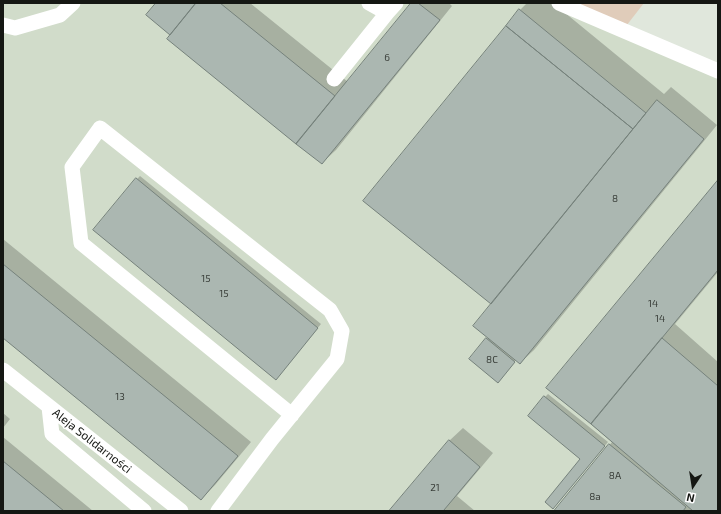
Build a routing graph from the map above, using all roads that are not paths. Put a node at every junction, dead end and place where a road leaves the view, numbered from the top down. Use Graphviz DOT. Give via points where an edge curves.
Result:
graph roads {
  1 [pos="73,3"];
  2 [pos="370,3"];
  3 [pos="559,3"];
  4 [pos="391,8"];
  5 [pos="3,25"];
  6 [pos="718,71"];
  7 [pos="334,79"];
  8 [pos="3,370"];
  9 [pos="49,407"];
  10 [pos="292,415"];
  11 [pos="144,511"];
  12 [pos="181,511"];
  13 [pos="218,511"];
  1 -- 5 [label="street" via="60,14 15,28"];
  2 -- 4 [label="street"];
  3 -- 6 [label="street"];
  4 -- 7 [label="street"];
  8 -- 9 [label="street, Aleja Solidarności"];
  9 -- 11 [label="street" via="52,434"];
  9 -- 12 [label="street, Aleja Solidarności"];
  10 -- 10 [label="street" via="337,359 342,331 330,310 100,128 72,167 81,243"];
  10 -- 13 [label="street"];
}
